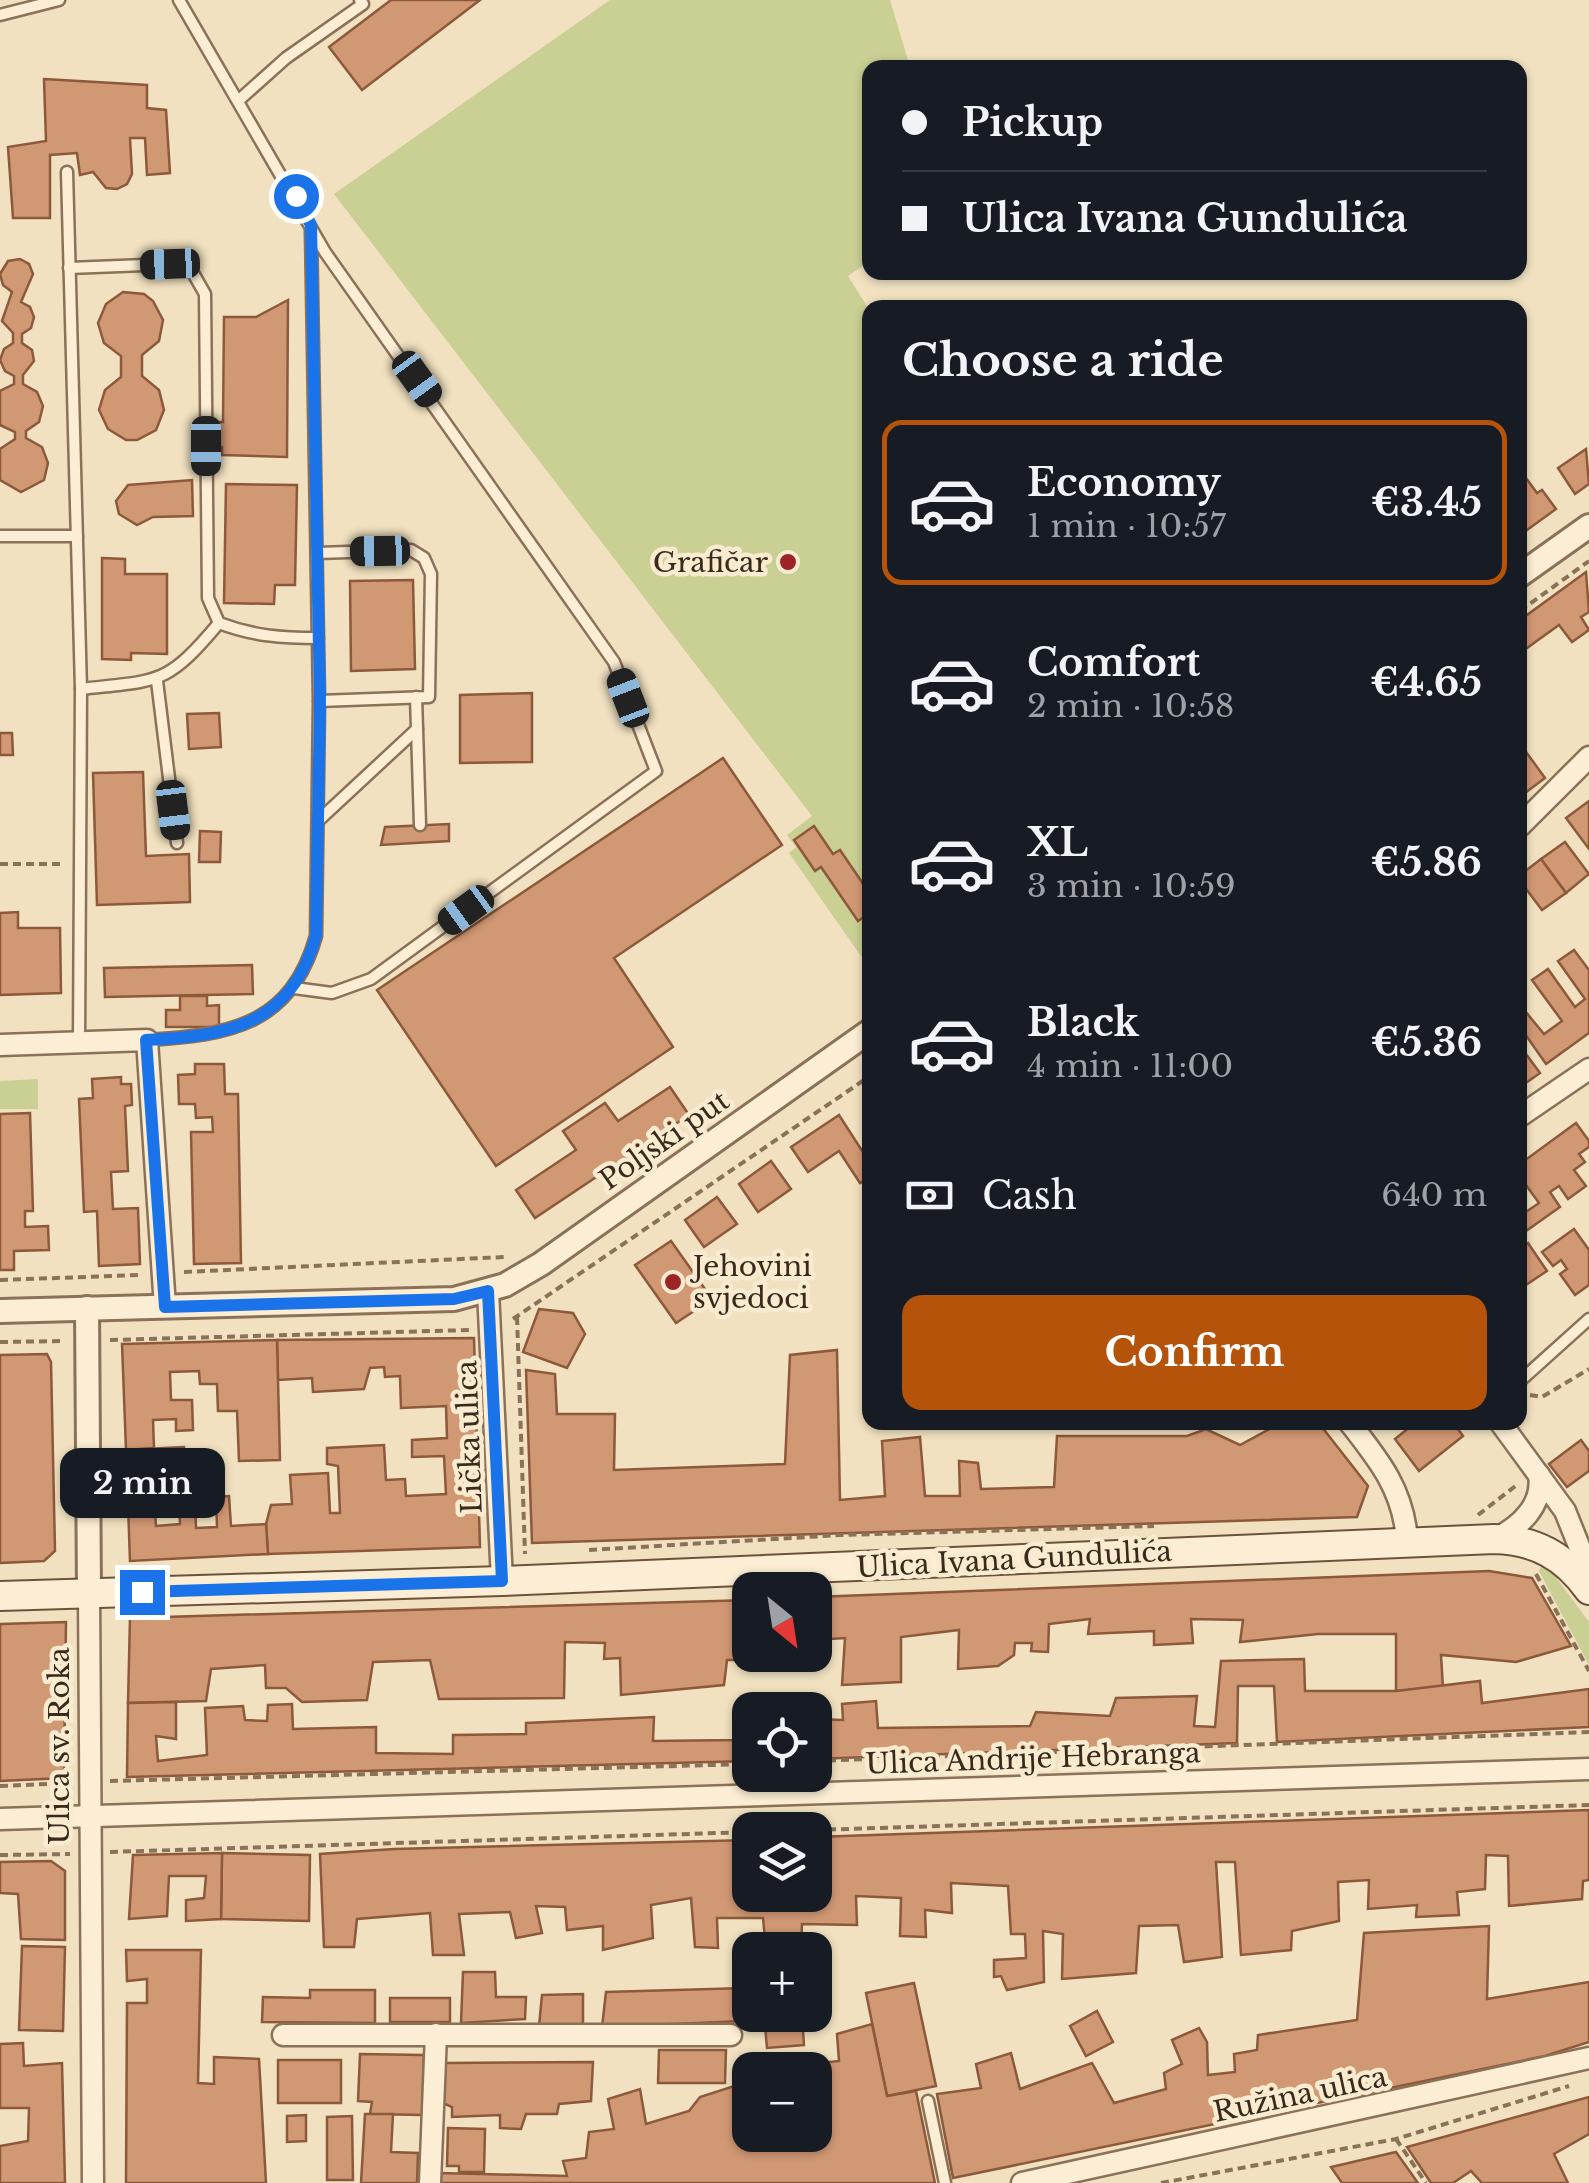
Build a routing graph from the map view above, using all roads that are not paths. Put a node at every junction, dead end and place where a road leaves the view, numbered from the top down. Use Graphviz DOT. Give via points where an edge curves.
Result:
graph roads {
  1 [pos="59,0"];
  2 [pos="181,1"];
  3 [pos="364,1"];
  4 [pos="0,15"];
  5 [pos="239,100"];
  6 [pos="67,172"];
  7 [pos="311,225"];
  8 [pos="69,268"];
  9 [pos="1589,526"];
  10 [pos="0,536"];
  11 [pos="77,536"];
  12 [pos="318,553"];
  13 [pos="1527,569"];
  14 [pos="219,623"];
  15 [pos="318,638"];
  16 [pos="157,681"];
  17 [pos="81,689"];
  18 [pos="416,697"];
  19 [pos="320,701"];
  20 [pos="417,729"];
  21 [pos="1589,757"];
  22 [pos="1527,819"];
  23 [pos="319,820"];
  24 [pos="420,826"];
  25 [pos="177,843"];
  26 [pos="294,988"];
  27 [pos="862,1038"];
  28 [pos="146,1040"];
  29 [pos="79,1042"];
  30 [pos="0,1045"];
  31 [pos="1589,1069"];
  32 [pos="1527,1111"];
  33 [pos="488,1291"];
  34 [pos="165,1307"];
  35 [pos="88,1308"];
  36 [pos="0,1311"];
  37 [pos="1589,1319"];
  38 [pos="1527,1375"];
  39 [pos="1355,1430"];
  40 [pos="1506,1430"];
  41 [pos="1538,1473"];
  42 [pos="1494,1539"];
  43 [pos="1407,1541"];
  44 [pos="502,1568"];
  45 [pos="1589,1571"];
  46 [pos="1589,1590"];
  47 [pos="89,1594"];
  48 [pos="0,1596"];
  49 [pos="1589,1768"];
  50 [pos="90,1816"];
  51 [pos="0,1819"];
  52 [pos="436,2034"];
  53 [pos="283,2035"];
  54 [pos="732,2035"];
  55 [pos="1589,2058"];
  56 [pos="928,2101"];
  57 [pos="92,2183"];
  58 [pos="430,2183"];
  59 [pos="945,2183"];
  60 [pos="1022,2183"];
  1 -- 4 [label="lane"];
  2 -- 5 [label="lane"];
  3 -- 5 [label="lane"];
  5 -- 7 [label="lane"];
  6 -- 8 [label="lane"];
  7 -- 12 [label="lane"];
  7 -- 26 [label="lane" via="614,662 656,770 370,979 332,993"];
  8 -- 11 [label="lane"];
  8 -- 14 [label="lane" via="170,264 192,273 205,294 208,598"];
  9 -- 13 [label="street"];
  10 -- 11 [label="lane"];
  11 -- 17 [label="lane"];
  12 -- 15 [label="lane"];
  12 -- 18 [label="lane" via="411,550 424,558 431,574 429,696"];
  14 -- 15 [label="lane" via="250,635"];
  14 -- 16 [label="lane" via="179,668"];
  15 -- 19 [label="lane"];
  16 -- 17 [label="lane"];
  16 -- 25 [label="lane"];
  17 -- 29 [label="lane"];
  18 -- 19 [label="lane"];
  18 -- 20 [label="lane"];
  19 -- 23 [label="lane"];
  20 -- 23 [label="lane"];
  20 -- 24 [label="lane"];
  21 -- 22 [label="street"];
  23 -- 26 [label="lane" via="316,936"];
  26 -- 28 [label="lane" via="247,1025"];
  27 -- 33 [label="street, Poljski put" via="541,1264"];
  28 -- 29 [label="street"];
  28 -- 34 [label="street"];
  29 -- 30 [label="street"];
  31 -- 32 [label="street"];
  33 -- 34 [label="street, Poljski put" via="454,1299"];
  33 -- 44 [label="street, Lička ulica"];
  34 -- 35 [label="street, Poljski put"];
  35 -- 36 [label="street, Poljski put"];
  35 -- 47 [label="street, Ulica sv. Roka"];
  37 -- 38 [label="lane"];
  39 -- 43 [label="street" via="1392,1481"];
  40 -- 41 [label="street"];
  41 -- 42 [label="street" via="1540,1493 1530,1511"];
  41 -- 45 [label="street" via="1572,1523"];
  42 -- 43 [label="main road, Ulica Ivana Gundulića"];
  42 -- 46 [label="main road, Ulica Ivana Gundulića" via="1551,1552"];
  43 -- 44 [label="main road, Ulica Ivana Gundulića"];
  44 -- 47 [label="main road, Ulica Ivana Gundulića"];
  47 -- 48 [label="main road, Ulica Ivana Gundulića"];
  47 -- 50 [label="street, Ulica sv. Roka"];
  49 -- 50 [label="street, Ulica Andrije Hebranga"];
  50 -- 51 [label="street, Ulica Andrije Hebranga"];
  50 -- 57 [label="street, Ulica sv. Roka"];
  52 -- 53 [label="street"];
  52 -- 54 [label="street"];
  52 -- 58 [label="street"];
  55 -- 60 [label="street, Ružina ulica"];
  56 -- 59 [label="lane"];
}
